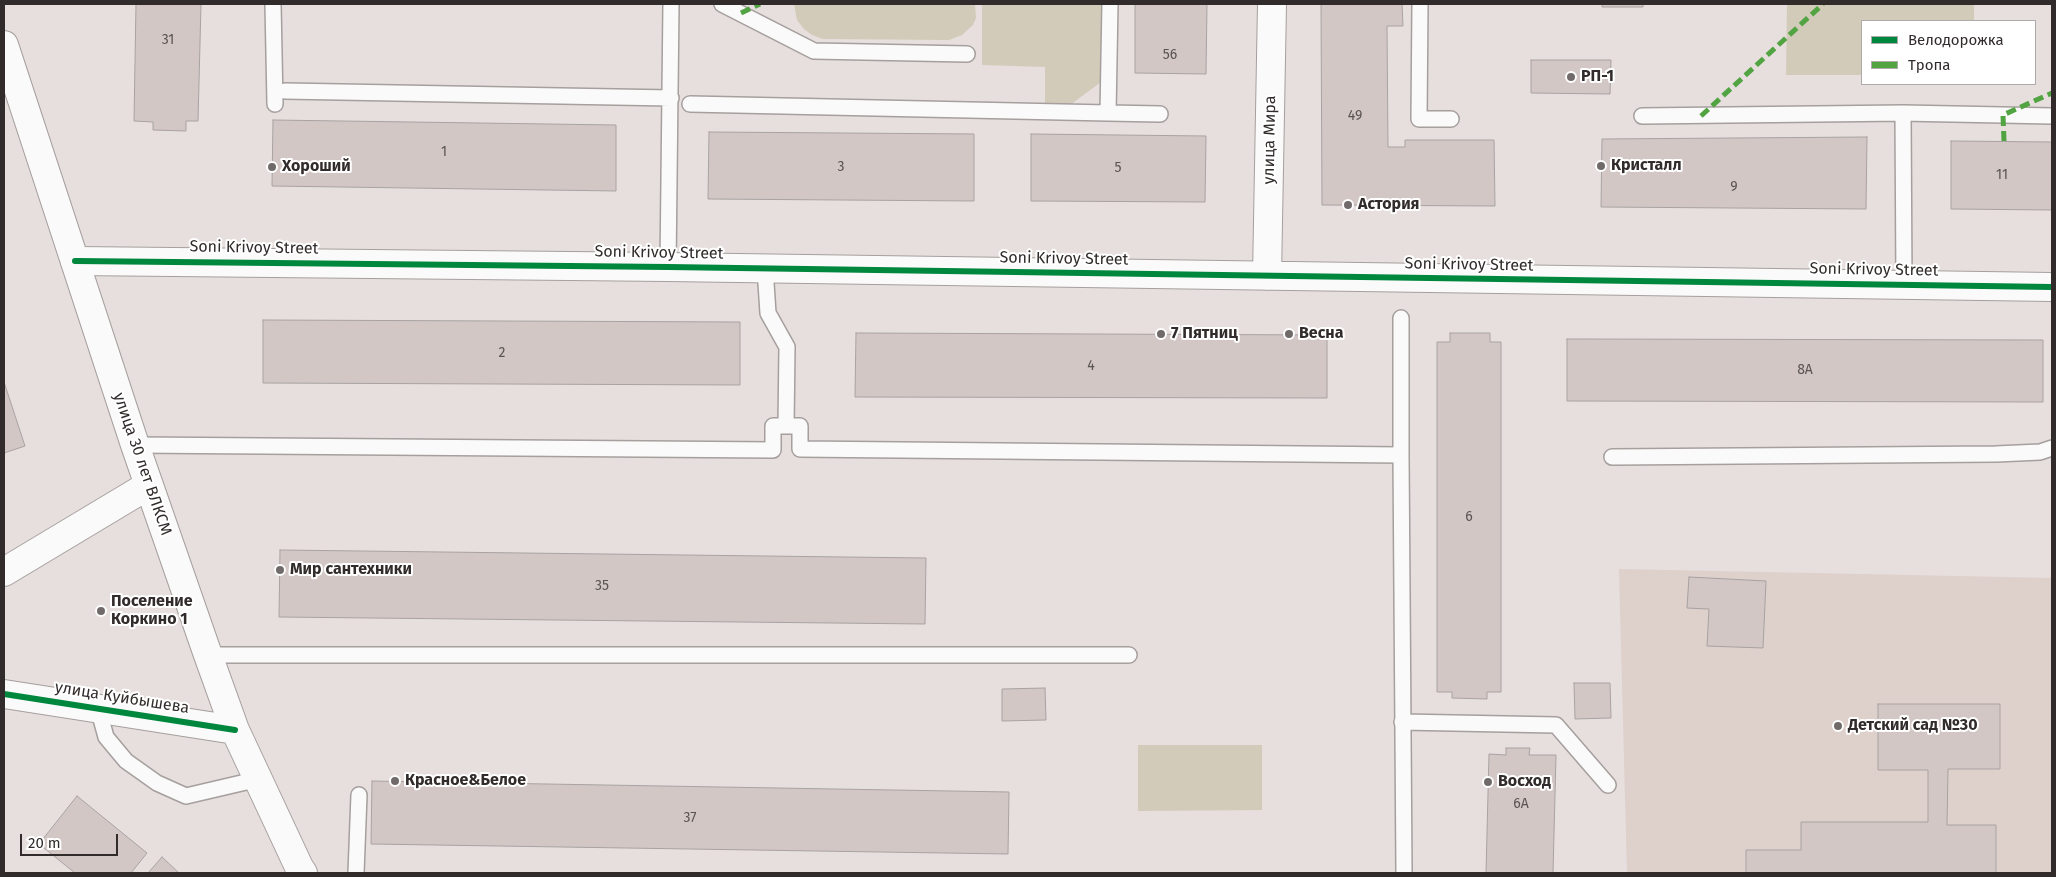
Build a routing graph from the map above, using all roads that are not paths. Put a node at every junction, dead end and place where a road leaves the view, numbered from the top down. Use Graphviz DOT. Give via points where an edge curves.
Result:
graph roads {
  1 [pos="274,4"];
  2 [pos="671,4"];
  3 [pos="722,4"];
  4 [pos="1110,4"];
  5 [pos="1272,4"];
  6 [pos="1420,4"];
  7 [pos="4,45"];
  8 [pos="967,54"];
  9 [pos="285,91"];
  10 [pos="671,98"];
  11 [pos="274,104"];
  12 [pos="690,104"];
  13 [pos="1108,113"];
  14 [pos="1903,113"];
  15 [pos="1160,114"];
  16 [pos="1642,116"];
  17 [pos="2052,116"];
  18 [pos="1451,119"];
  19 [pos="75,260"];
  20 [pos="668,267"];
  21 [pos="765,268"];
  22 [pos="1267,276"];
  23 [pos="1904,284"];
  24 [pos="2052,287"];
  25 [pos="1401,318"];
  26 [pos="786,426"];
  27 [pos="135,445"];
  28 [pos="2052,448"];
  29 [pos="1401,456"];
  30 [pos="1612,457"];
  31 [pos="149,485"];
  32 [pos="4,572"];
  33 [pos="208,655"];
  34 [pos="1129,655"];
  35 [pos="4,694"];
  36 [pos="98,708"];
  37 [pos="1402,722"];
  38 [pos="236,730"];
  39 [pos="257,777"];
  40 [pos="1608,785"];
  41 [pos="359,795"];
  42 [pos="303,873"];
  43 [pos="356,873"];
  44 [pos="1404,873"];
  1 -- 11 [label="lane"];
  2 -- 10 [label="lane"];
  3 -- 8 [label="lane" via="814,51"];
  4 -- 13 [label="lane"];
  5 -- 22 [label="street, улица Мира"];
  6 -- 18 [label="lane" via="1419,119"];
  7 -- 19 [label="street, улица 30 лет ВЛКСМ"];
  9 -- 10 [label="lane"];
  10 -- 20 [label="lane"];
  12 -- 13 [label="lane"];
  13 -- 15 [label="lane"];
  14 -- 16 [label="lane"];
  14 -- 17 [label="lane"];
  14 -- 23 [label="lane"];
  19 -- 20 [label="street, Soni Krivoy Street"];
  19 -- 27 [label="street, улица 30 лет ВЛКСМ"];
  20 -- 21 [label="street, Soni Krivoy Street"];
  21 -- 22 [label="street, Soni Krivoy Street"];
  21 -- 26 [label="lane" via="768,313 786,347"];
  22 -- 23 [label="street, Soni Krivoy Street"];
  23 -- 24 [label="street, Soni Krivoy Street"];
  25 -- 29 [label="lane"];
  26 -- 27 [label="lane" via="773,426 773,450"];
  26 -- 29 [label="lane" via="800,426 800,449"];
  27 -- 31 [label="street, улица 30 лет ВЛКСМ"];
  28 -- 30 [label="lane" via="2040,452 1996,454"];
  29 -- 37 [label="lane"];
  31 -- 32 [label="street"];
  31 -- 33 [label="street, улица 30 лет ВЛКСМ"];
  33 -- 34 [label="lane"];
  33 -- 38 [label="street, улица 30 лет ВЛКСМ"];
  35 -- 36 [label="street, улица Куйбышева"];
  36 -- 38 [label="street, улица Куйбышева"];
  36 -- 39 [label="lane" via="106,737 126,761 157,783 186,796"];
  37 -- 40 [label="lane" via="1556,724"];
  37 -- 44 [label="lane"];
  38 -- 39 [label="street, улица 30 лет ВЛКСМ"];
  39 -- 42 [label="street, улица 30 лет ВЛКСМ"];
  41 -- 43 [label="lane"];
}
